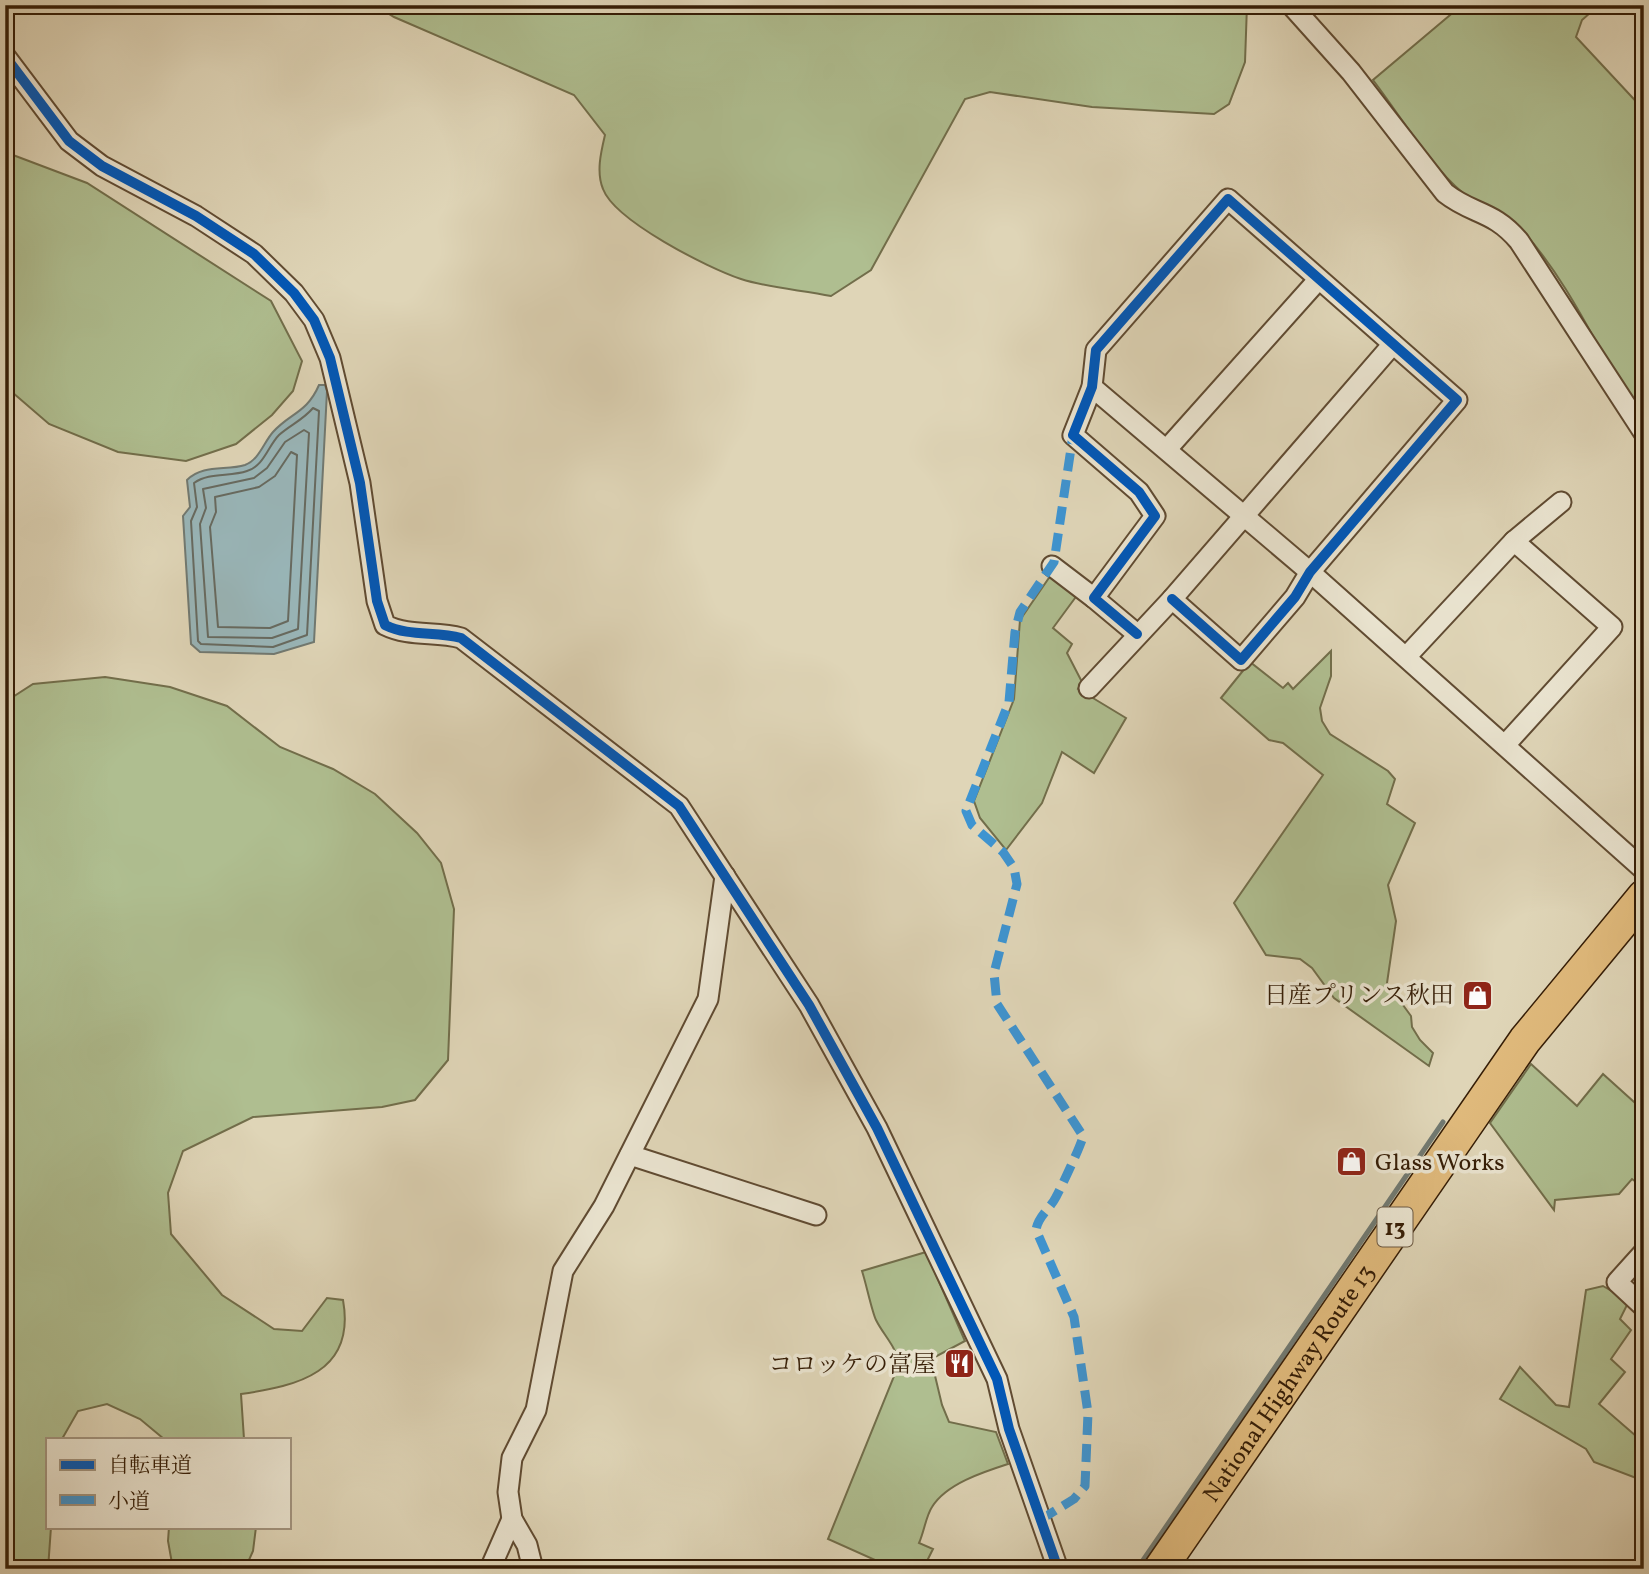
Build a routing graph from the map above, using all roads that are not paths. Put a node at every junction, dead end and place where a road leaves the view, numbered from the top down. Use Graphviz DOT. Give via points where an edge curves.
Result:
graph roads {
  1 [pos="1291,5"];
  2 [pos="5,57"];
  3 [pos="1318,280"];
  4 [pos="1393,344"];
  5 [pos="1092,387"];
  6 [pos="1644,433"];
  7 [pos="1167,449"];
  8 [pos="1561,502"];
  9 [pos="1244,515"];
  10 [pos="1514,541"];
  11 [pos="1052,566"];
  12 [pos="1310,572"];
  13 [pos="1094,598"];
  14 [pos="1172,599"];
  15 [pos="1137,634"];
  16 [pos="1406,657"];
  17 [pos="1089,688"];
  18 [pos="1505,745"];
  19 [pos="1644,870"];
  20 [pos="725,876"];
  21 [pos="1644,896"];
  22 [pos="630,1155"];
  23 [pos="816,1215"];
  24 [pos="1644,1252"];
  25 [pos="1644,1307"];
  26 [pos="512,1519"];
  27 [pos="491,1569"];
  28 [pos="533,1569"];
  29 [pos="1058,1569"];
  30 [pos="1160,1569"];
  1 -- 6 [label="street" via="1351,72 1444,193 1504,223 1519,241"];
  2 -- 20 [label="street" via="69,141 102,166 254,254 314,320 330,358 360,483 377,601 385,625 399,632 461,638 679,806"];
  3 -- 4 [label="street"];
  3 -- 5 [label="street" via="1228,199 1096,350"];
  3 -- 7 [label="street"];
  4 -- 9 [label="street"];
  4 -- 12 [label="street" via="1457,400"];
  5 -- 7 [label="street"];
  5 -- 13 [label="street" via="1073,435 1139,492 1155,516"];
  7 -- 9 [label="street"];
  8 -- 10 [label="street"];
  9 -- 12 [label="street"];
  9 -- 14 [label="street"];
  10 -- 16 [label="street"];
  10 -- 18 [label="street" via="1612,627"];
  11 -- 13 [label="street"];
  12 -- 14 [label="street" via="1295,597 1241,660"];
  12 -- 16 [label="street"];
  13 -- 15 [label="street"];
  14 -- 15 [label="street"];
  15 -- 17 [label="street"];
  16 -- 18 [label="street"];
  18 -- 19 [label="street"];
  20 -- 22 [label="street" via="708,999"];
  20 -- 29 [label="street" via="809,1005 877,1128 997,1380 1009,1429"];
  21 -- 30 [label="highway, National Highway Route 13 / 13" via="1525,1040"];
  22 -- 23 [label="street"];
  22 -- 26 [label="street" via="563,1271 536,1410 512,1458 508,1492"];
  24 -- 25 [label="street" via="1617,1282"];
  26 -- 27 [label="street"];
  26 -- 28 [label="street" via="527,1545"];
}
